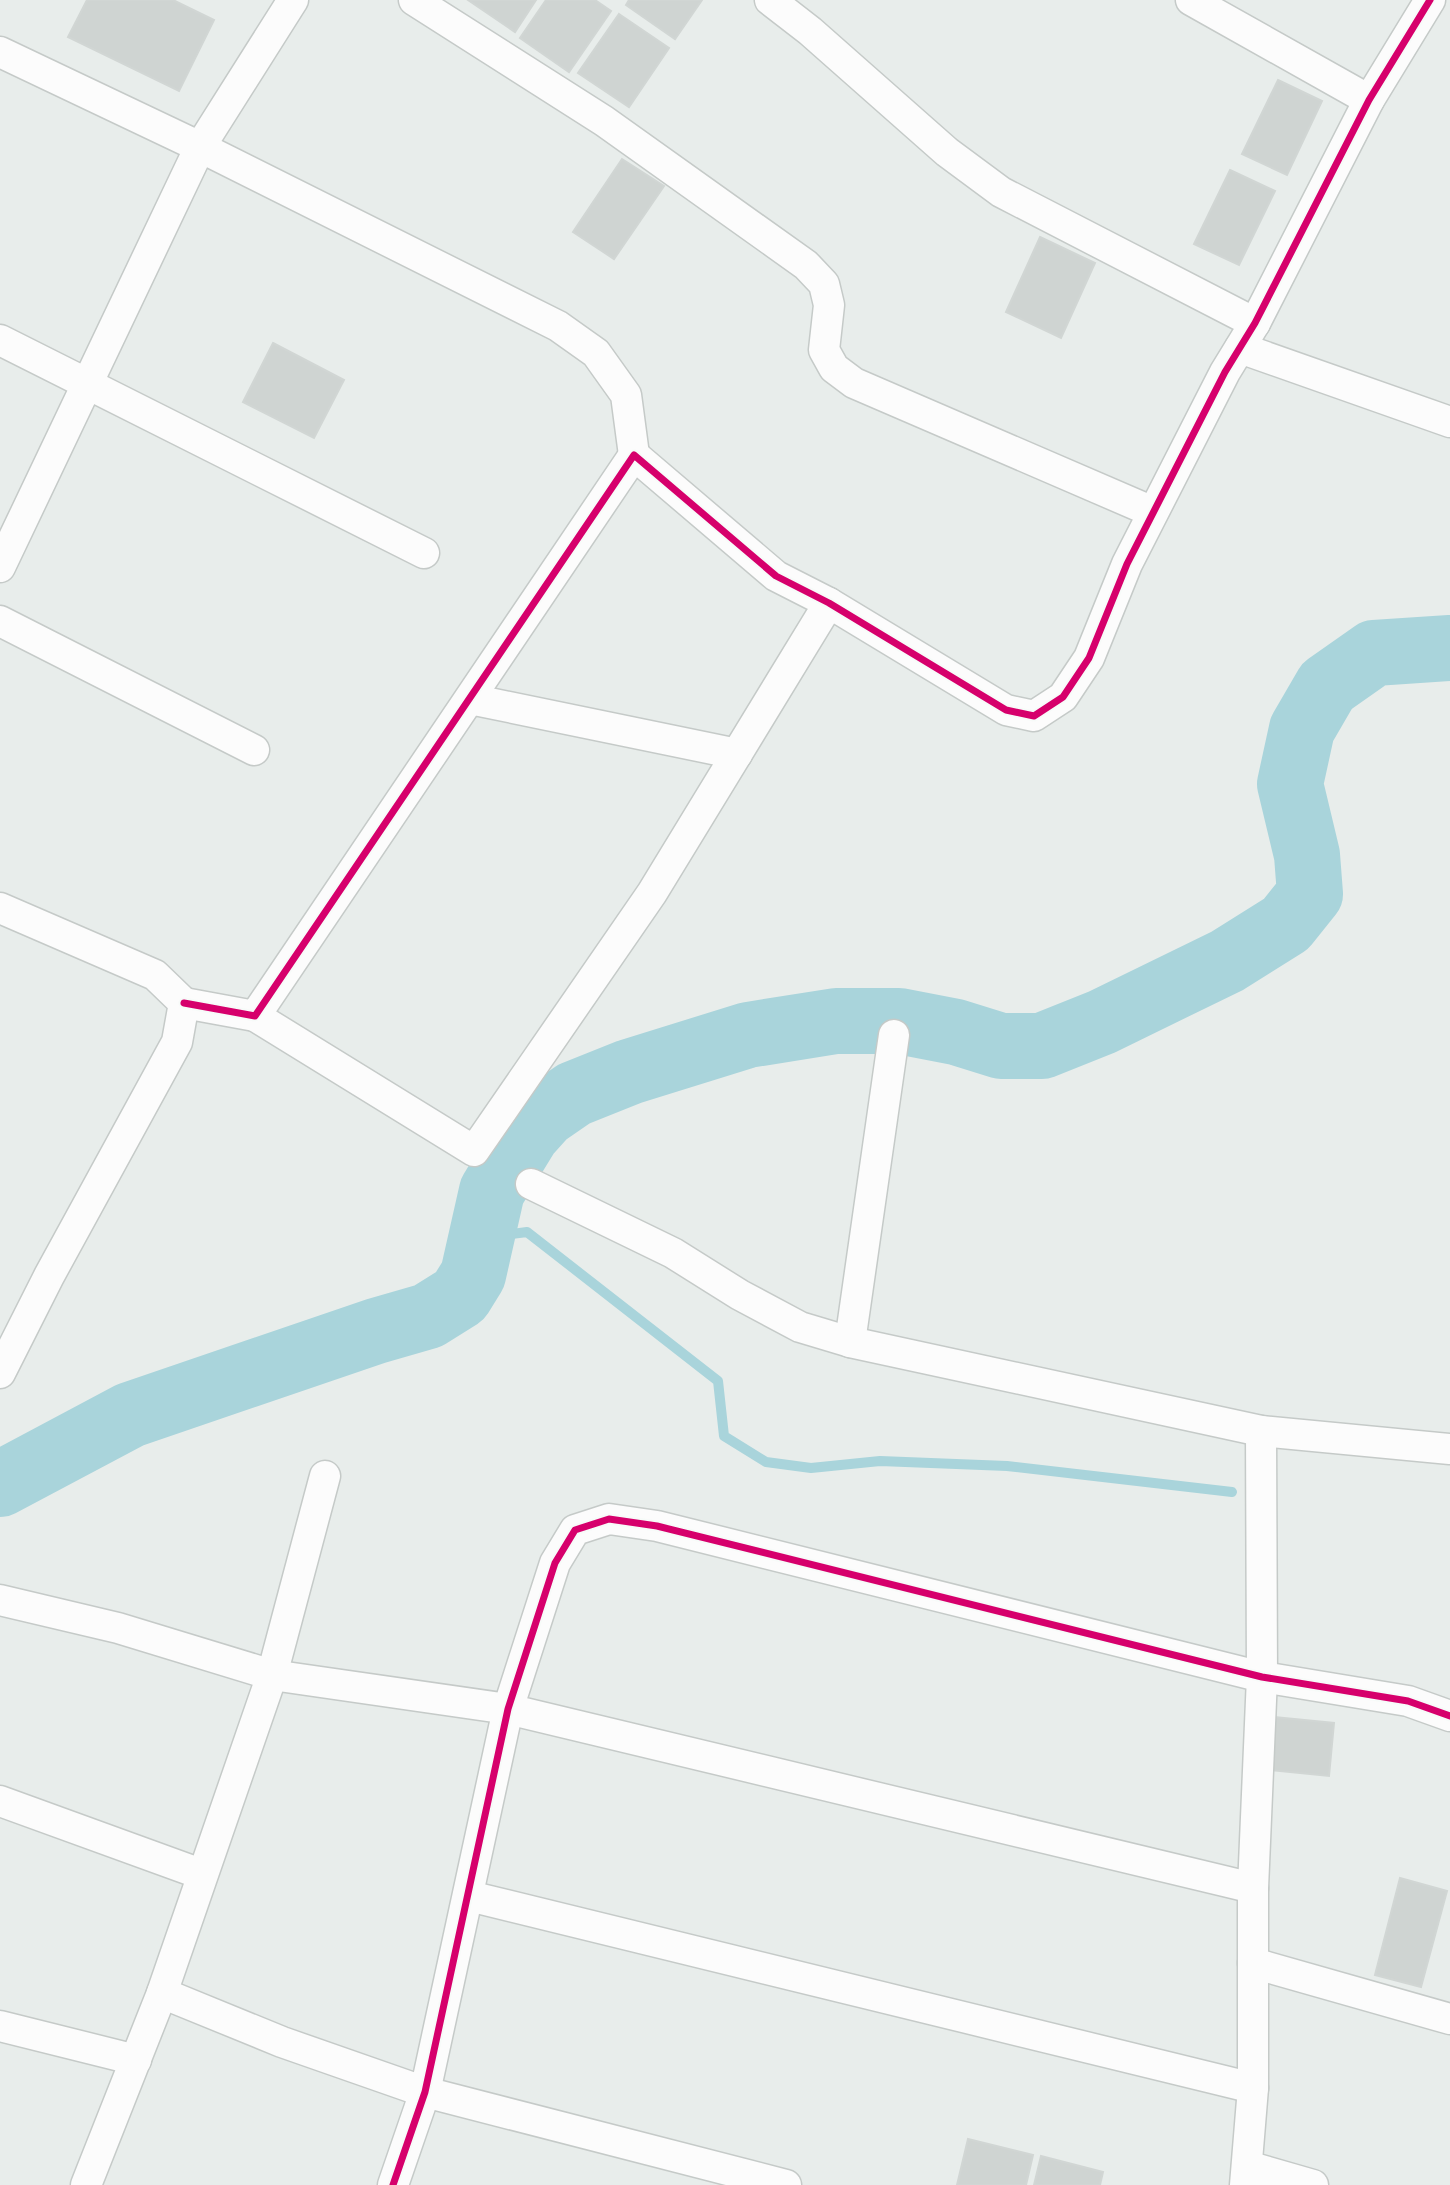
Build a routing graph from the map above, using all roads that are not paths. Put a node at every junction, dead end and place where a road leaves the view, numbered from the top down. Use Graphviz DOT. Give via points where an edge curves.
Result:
graph roads {
  1 [pos="293,0"];
  2 [pos="414,0"];
  3 [pos="770,0"];
  4 [pos="1191,0"];
  5 [pos="1430,0"];
  6 [pos="0,52"];
  7 [pos="1369,100"];
  8 [pos="200,147"];
  9 [pos="1255,323"];
  10 [pos="0,340"];
  11 [pos="1240,348"];
  12 [pos="87,383"];
  13 [pos="1450,422"];
  14 [pos="634,455"];
  15 [pos="1153,512"];
  16 [pos="424,553"];
  17 [pos="0,567"];
  18 [pos="829,603"];
  19 [pos="0,621"];
  20 [pos="470,699"];
  21 [pos="254,750"];
  22 [pos="737,754"];
  23 [pos="0,908"];
  24 [pos="184,1003"];
  25 [pos="256,1016"];
  26 [pos="894,1035"];
  27 [pos="531,1184"];
  28 [pos="850,1342"];
  29 [pos="0,1373"];
  30 [pos="1261,1431"];
  31 [pos="1450,1449"];
  32 [pos="326,1476"];
  33 [pos="0,1601"];
  34 [pos="272,1675"];
  35 [pos="1262,1677"];
  36 [pos="508,1709"];
  37 [pos="1450,1716"];
  38 [pos="0,1801"];
  39 [pos="201,1874"];
  40 [pos="1253,1888"];
  41 [pos="469,1896"];
  42 [pos="1253,1963"];
  43 [pos="162,1993"];
  44 [pos="1450,2020"];
  45 [pos="0,2026"];
  46 [pos="136,2060"];
  47 [pos="1253,2088"];
  48 [pos="425,2092"];
  49 [pos="1246,2176"];
  50 [pos="86,2185"];
  51 [pos="393,2185"];
  52 [pos="786,2185"];
  53 [pos="1314,2185"];
  1 -- 8 [label="street"];
  2 -- 15 [label="street" via="604,121 806,265 824,284 829,305 824,350 834,368 854,383"];
  3 -- 9 [label="street" via="947,152 1001,192"];
  4 -- 7 [label="street"];
  5 -- 7 [label="street"];
  6 -- 8 [label="street"];
  7 -- 9 [label="street"];
  8 -- 12 [label="street"];
  8 -- 14 [label="street" via="558,326 596,353 626,395"];
  9 -- 11 [label="street"];
  10 -- 12 [label="street"];
  11 -- 13 [label="street"];
  11 -- 15 [label="street"];
  12 -- 16 [label="street"];
  12 -- 17 [label="street"];
  14 -- 18 [label="street" via="776,576"];
  14 -- 20 [label="street"];
  15 -- 18 [label="street" via="1089,658 1063,697 1034,716 1006,710"];
  18 -- 22 [label="street"];
  19 -- 21 [label="street"];
  20 -- 22 [label="street"];
  20 -- 25 [label="street"];
  22 -- 25 [label="street" via="652,893 474,1151"];
  23 -- 24 [label="street" via="155,975"];
  24 -- 25 [label="street"];
  24 -- 29 [label="street" via="177,1042"];
  26 -- 28 [label="street"];
  27 -- 28 [label="street" via="673,1253 800,1327"];
  28 -- 30 [label="street"];
  30 -- 31 [label="street"];
  30 -- 35 [label="street"];
  32 -- 34 [label="street"];
  33 -- 34 [label="street" via="118,1628"];
  34 -- 36 [label="street"];
  34 -- 39 [label="street"];
  35 -- 36 [label="street" via="657,1527 609,1519 575,1530 555,1563"];
  35 -- 37 [label="street" via="1408,1701"];
  35 -- 40 [label="street"];
  36 -- 40 [label="street"];
  36 -- 41 [label="street"];
  38 -- 39 [label="street"];
  39 -- 43 [label="street"];
  40 -- 42 [label="street"];
  41 -- 47 [label="street"];
  41 -- 48 [label="street"];
  42 -- 44 [label="street"];
  42 -- 47 [label="street"];
  43 -- 46 [label="street"];
  43 -- 48 [label="street" via="282,2042"];
  45 -- 46 [label="street"];
  46 -- 50 [label="street"];
  47 -- 49 [label="street"];
  48 -- 51 [label="street"];
  48 -- 52 [label="street"];
  49 -- 53 [label="street"];
}
